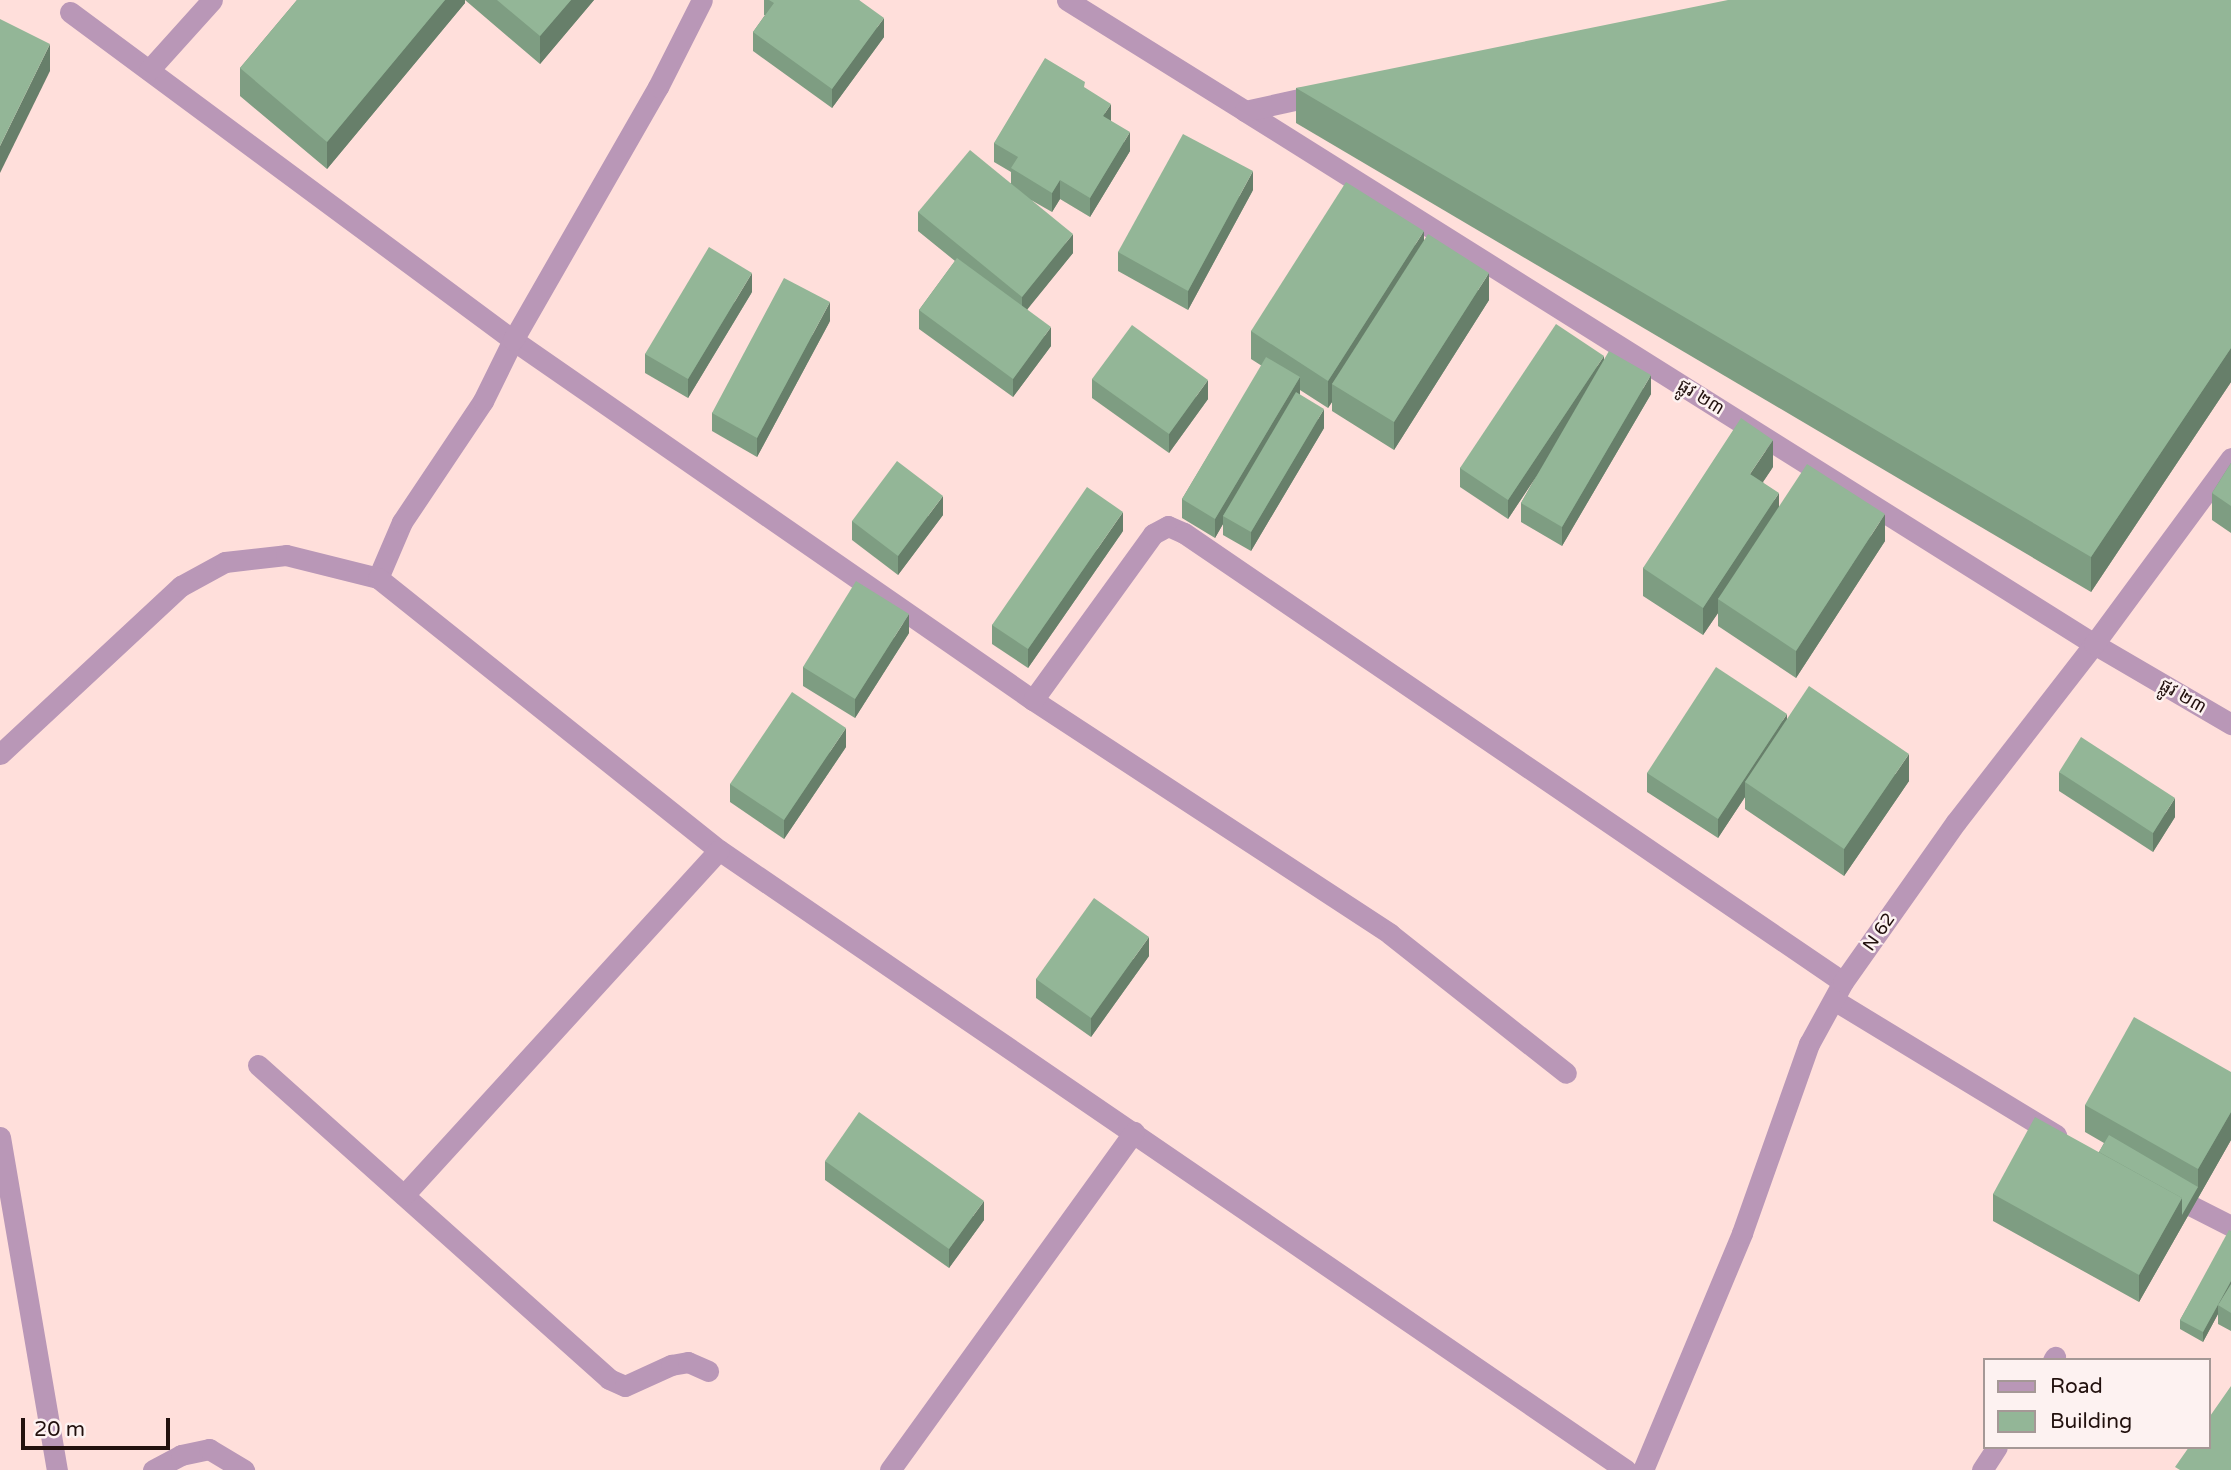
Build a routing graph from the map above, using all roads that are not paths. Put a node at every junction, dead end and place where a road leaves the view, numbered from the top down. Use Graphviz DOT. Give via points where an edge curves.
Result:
graph roads {
  1 [pos="212,0"];
  2 [pos="702,0"];
  3 [pos="1067,0"];
  4 [pos="70,12"];
  5 [pos="149,70"];
  6 [pos="1338,91"];
  7 [pos="1245,111"];
  8 [pos="513,340"];
  9 [pos="2231,458"];
  10 [pos="378,578"];
  11 [pos="2094,644"];
  12 [pos="1033,700"];
  13 [pos="2231,724"];
  14 [pos="0,754"];
  15 [pos="719,850"];
  16 [pos="1839,991"];
  17 [pos="258,1065"];
  18 [pos="1566,1073"];
  19 [pos="1135,1132"];
  20 [pos="0,1137"];
  21 [pos="2078,1149"];
  22 [pos="2149,1185"];
  23 [pos="404,1195"];
  24 [pos="2231,1226"];
  25 [pos="708,1371"];
  26 [pos="1996,1449"];
  27 [pos="57,1470"];
  28 [pos="153,1470"];
  29 [pos="244,1470"];
  30 [pos="890,1470"];
  31 [pos="1626,1470"];
  32 [pos="1643,1470"];
  33 [pos="1982,1470"];
  1 -- 5 [label="street"];
  2 -- 8 [label="street" via="658,87"];
  3 -- 7 [label="street, ផ្លូវ ២៣"];
  4 -- 5 [label="street"];
  5 -- 8 [label="street"];
  6 -- 7 [label="street"];
  7 -- 11 [label="street, ផ្លូវ ២៣"];
  8 -- 10 [label="street" via="483,401 402,522"];
  8 -- 12 [label="street"];
  9 -- 11 [label="street, N 62"];
  10 -- 14 [label="street" via="286,555 225,562 181,586"];
  10 -- 15 [label="street"];
  11 -- 13 [label="street, ផ្លូវ ២៣"];
  11 -- 16 [label="street, N 62" via="1956,822"];
  12 -- 16 [label="street" via="1153,534 1168,526"];
  12 -- 18 [label="street" via="1390,934"];
  15 -- 19 [label="street"];
  15 -- 23 [label="street"];
  16 -- 21 [label="street"];
  16 -- 32 [label="street, N 62" via="1809,1044 1742,1233"];
  17 -- 23 [label="street"];
  19 -- 30 [label="street"];
  19 -- 31 [label="street"];
  20 -- 27 [label="street"];
  22 -- 24 [label="street"];
  23 -- 25 [label="street" via="609,1379 625,1387 688,1362"];
  26 -- 33 [label="street"];
  28 -- 29 [label="street" via="181,1455 209,1449"];
}
